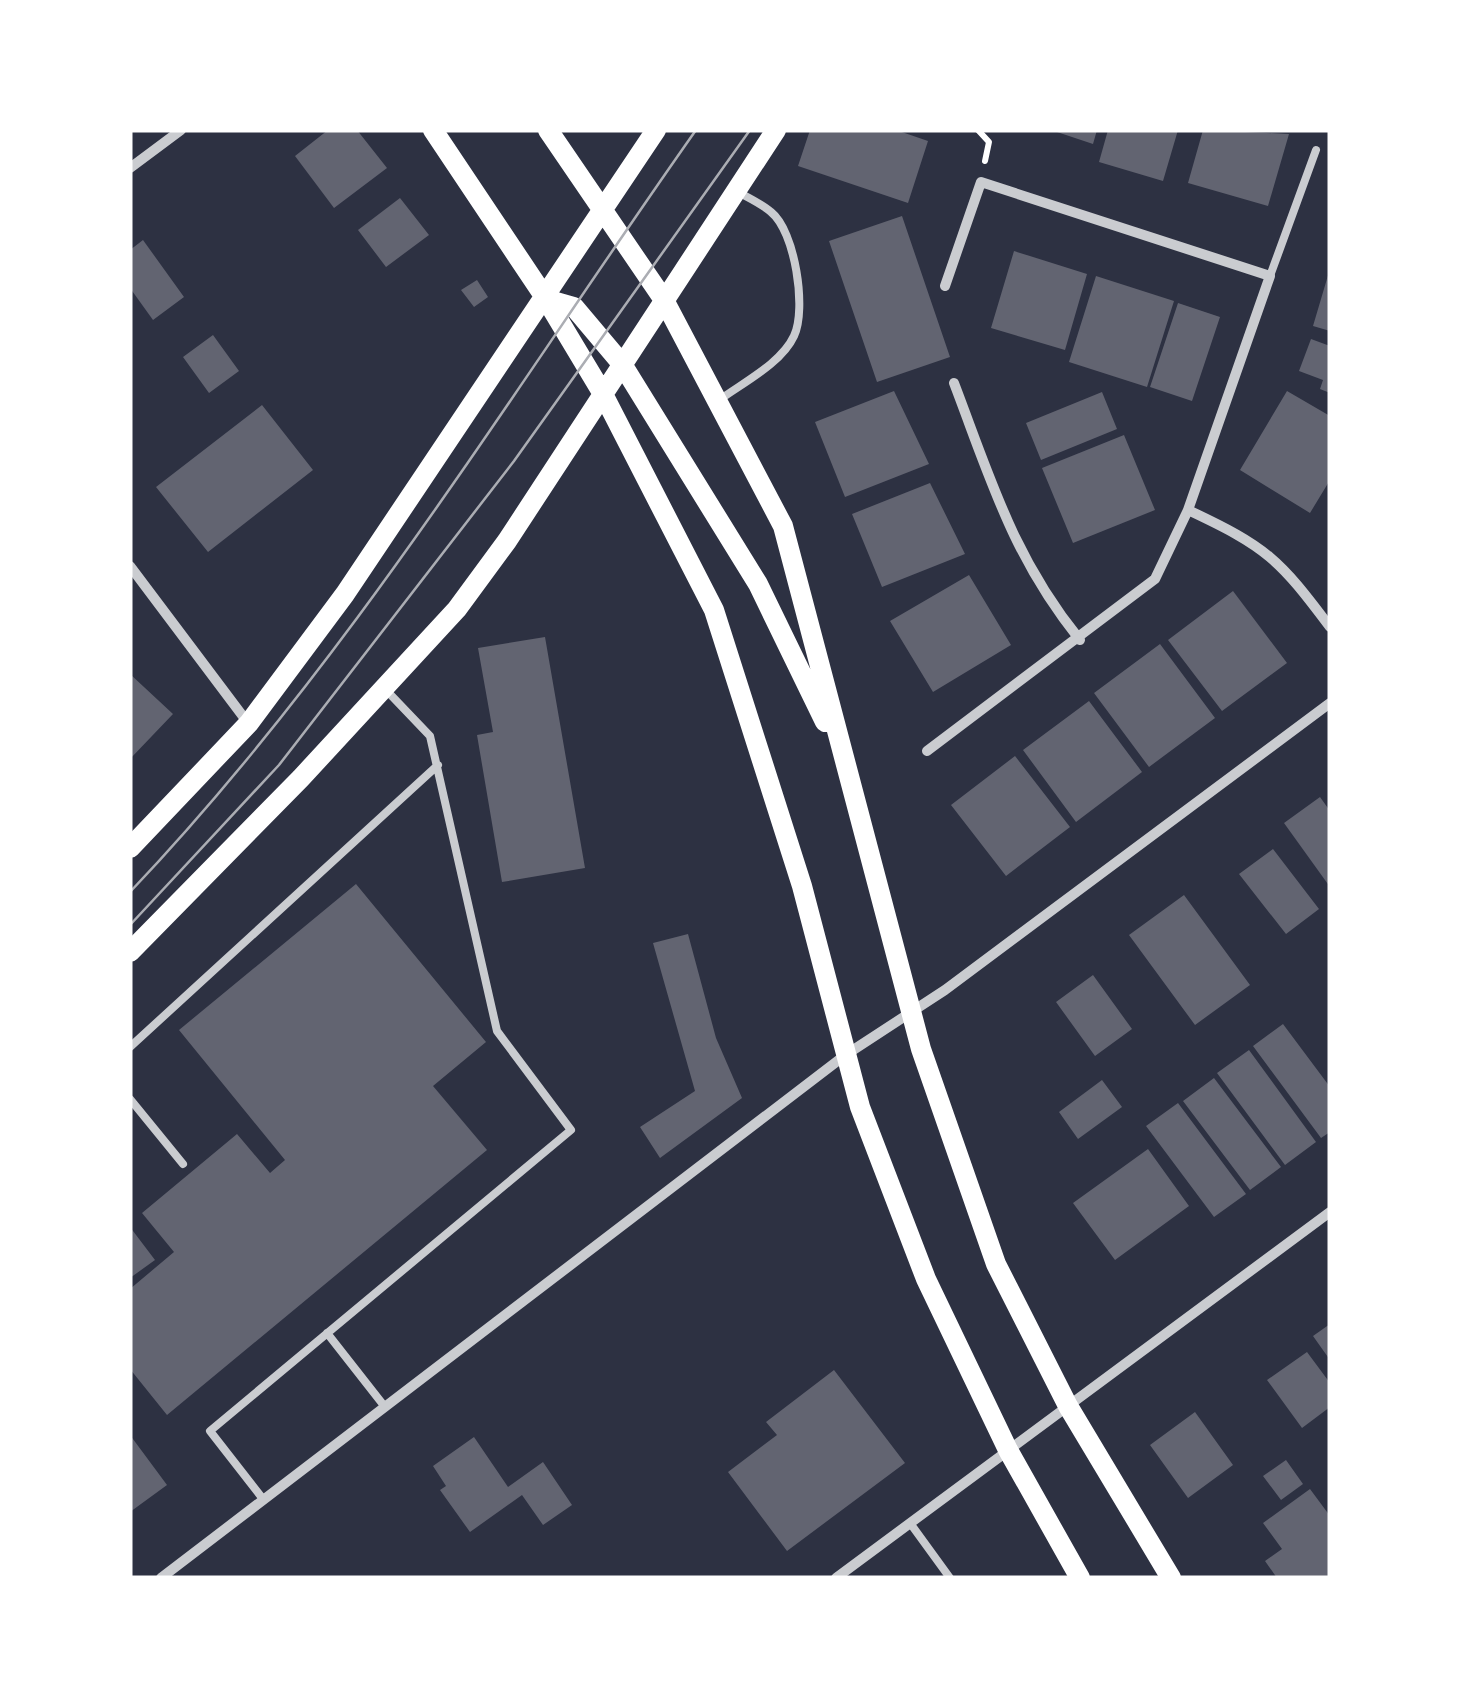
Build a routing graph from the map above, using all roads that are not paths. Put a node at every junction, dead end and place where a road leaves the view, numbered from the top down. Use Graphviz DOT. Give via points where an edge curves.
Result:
graph roads {
  1 [pos="181,130"];
  2 [pos="433,130"];
  3 [pos="548,130"];
  4 [pos="656,130"];
  5 [pos="776,130"];
  6 [pos="1316,150"];
  7 [pos="130,168"];
  8 [pos="736,190"];
  9 [pos="601,208"];
  10 [pos="1270,276"];
  11 [pos="945,286"];
  12 [pos="546,300"];
  13 [pos="664,300"];
  14 [pos="622,364"];
  15 [pos="954,383"];
  16 [pos="602,394"];
  17 [pos="718,401"];
  18 [pos="1188,510"];
  19 [pos="130,566"];
  20 [pos="1330,627"];
  21 [pos="1080,640"];
  22 [pos="384,688"];
  23 [pos="1330,703"];
  24 [pos="249,724"];
  25 [pos="927,751"];
  26 [pos="845,764"];
  27 [pos="438,765"];
  28 [pos="130,848"];
  29 [pos="130,952"];
  30 [pos="911,1012"];
  31 [pos="130,1047"];
  32 [pos="844,1056"];
  33 [pos="130,1099"];
  34 [pos="183,1164"];
  35 [pos="1330,1212"];
  36 [pos="327,1333"];
  37 [pos="1068,1406"];
  38 [pos="385,1407"];
  39 [pos="1008,1450"];
  40 [pos="264,1500"];
  41 [pos="910,1523"];
  42 [pos="161,1578"];
  43 [pos="836,1578"];
  44 [pos="950,1578"];
  45 [pos="1080,1578"];
  46 [pos="1171,1578"];
  1 -- 7 [label="street"];
  2 -- 12 [label="main road"];
  3 -- 9 [label="main road"];
  4 -- 9 [label="main road"];
  5 -- 8 [label="main road"];
  6 -- 10 [label="lane"];
  8 -- 13 [label="main road"];
  8 -- 17 [label="lane" via="774,213 801,294 794,335 777,358"];
  9 -- 12 [label="main road"];
  9 -- 13 [label="main road"];
  10 -- 11 [label="street" via="982,182"];
  10 -- 18 [label="street"];
  12 -- 14 [label="main road" via="574,306"];
  12 -- 16 [label="main road"];
  12 -- 24 [label="main road"];
  13 -- 14 [label="main road"];
  13 -- 17 [label="main road"];
  14 -- 16 [label="main road"];
  14 -- 26 [label="main road" via="758,584"];
  15 -- 21 [label="street" via="1019,553"];
  16 -- 22 [label="main road" via="467,596"];
  16 -- 32 [label="main road" via="714,610 802,886"];
  17 -- 26 [label="main road" via="783,526"];
  18 -- 20 [label="street" via="1266,550"];
  18 -- 21 [label="street" via="1155,578"];
  19 -- 24 [label="street"];
  21 -- 25 [label="street"];
  22 -- 27 [label="lane" via="430,736"];
  22 -- 29 [label="main road"];
  23 -- 30 [label="street"];
  24 -- 28 [label="main road"];
  26 -- 30 [label="main road"];
  27 -- 31 [label="lane"];
  27 -- 36 [label="lane" via="497,1031 571,1130"];
  30 -- 32 [label="street"];
  30 -- 37 [label="main road" via="996,1264"];
  32 -- 38 [label="street"];
  32 -- 39 [label="main road" via="926,1280"];
  33 -- 34 [label="lane"];
  35 -- 37 [label="street"];
  36 -- 38 [label="lane"];
  36 -- 40 [label="lane" via="210,1431"];
  37 -- 39 [label="street"];
  37 -- 46 [label="main road"];
  38 -- 40 [label="street"];
  39 -- 41 [label="street"];
  39 -- 45 [label="main road"];
  40 -- 42 [label="street"];
  41 -- 43 [label="street"];
  41 -- 44 [label="lane"];
}
